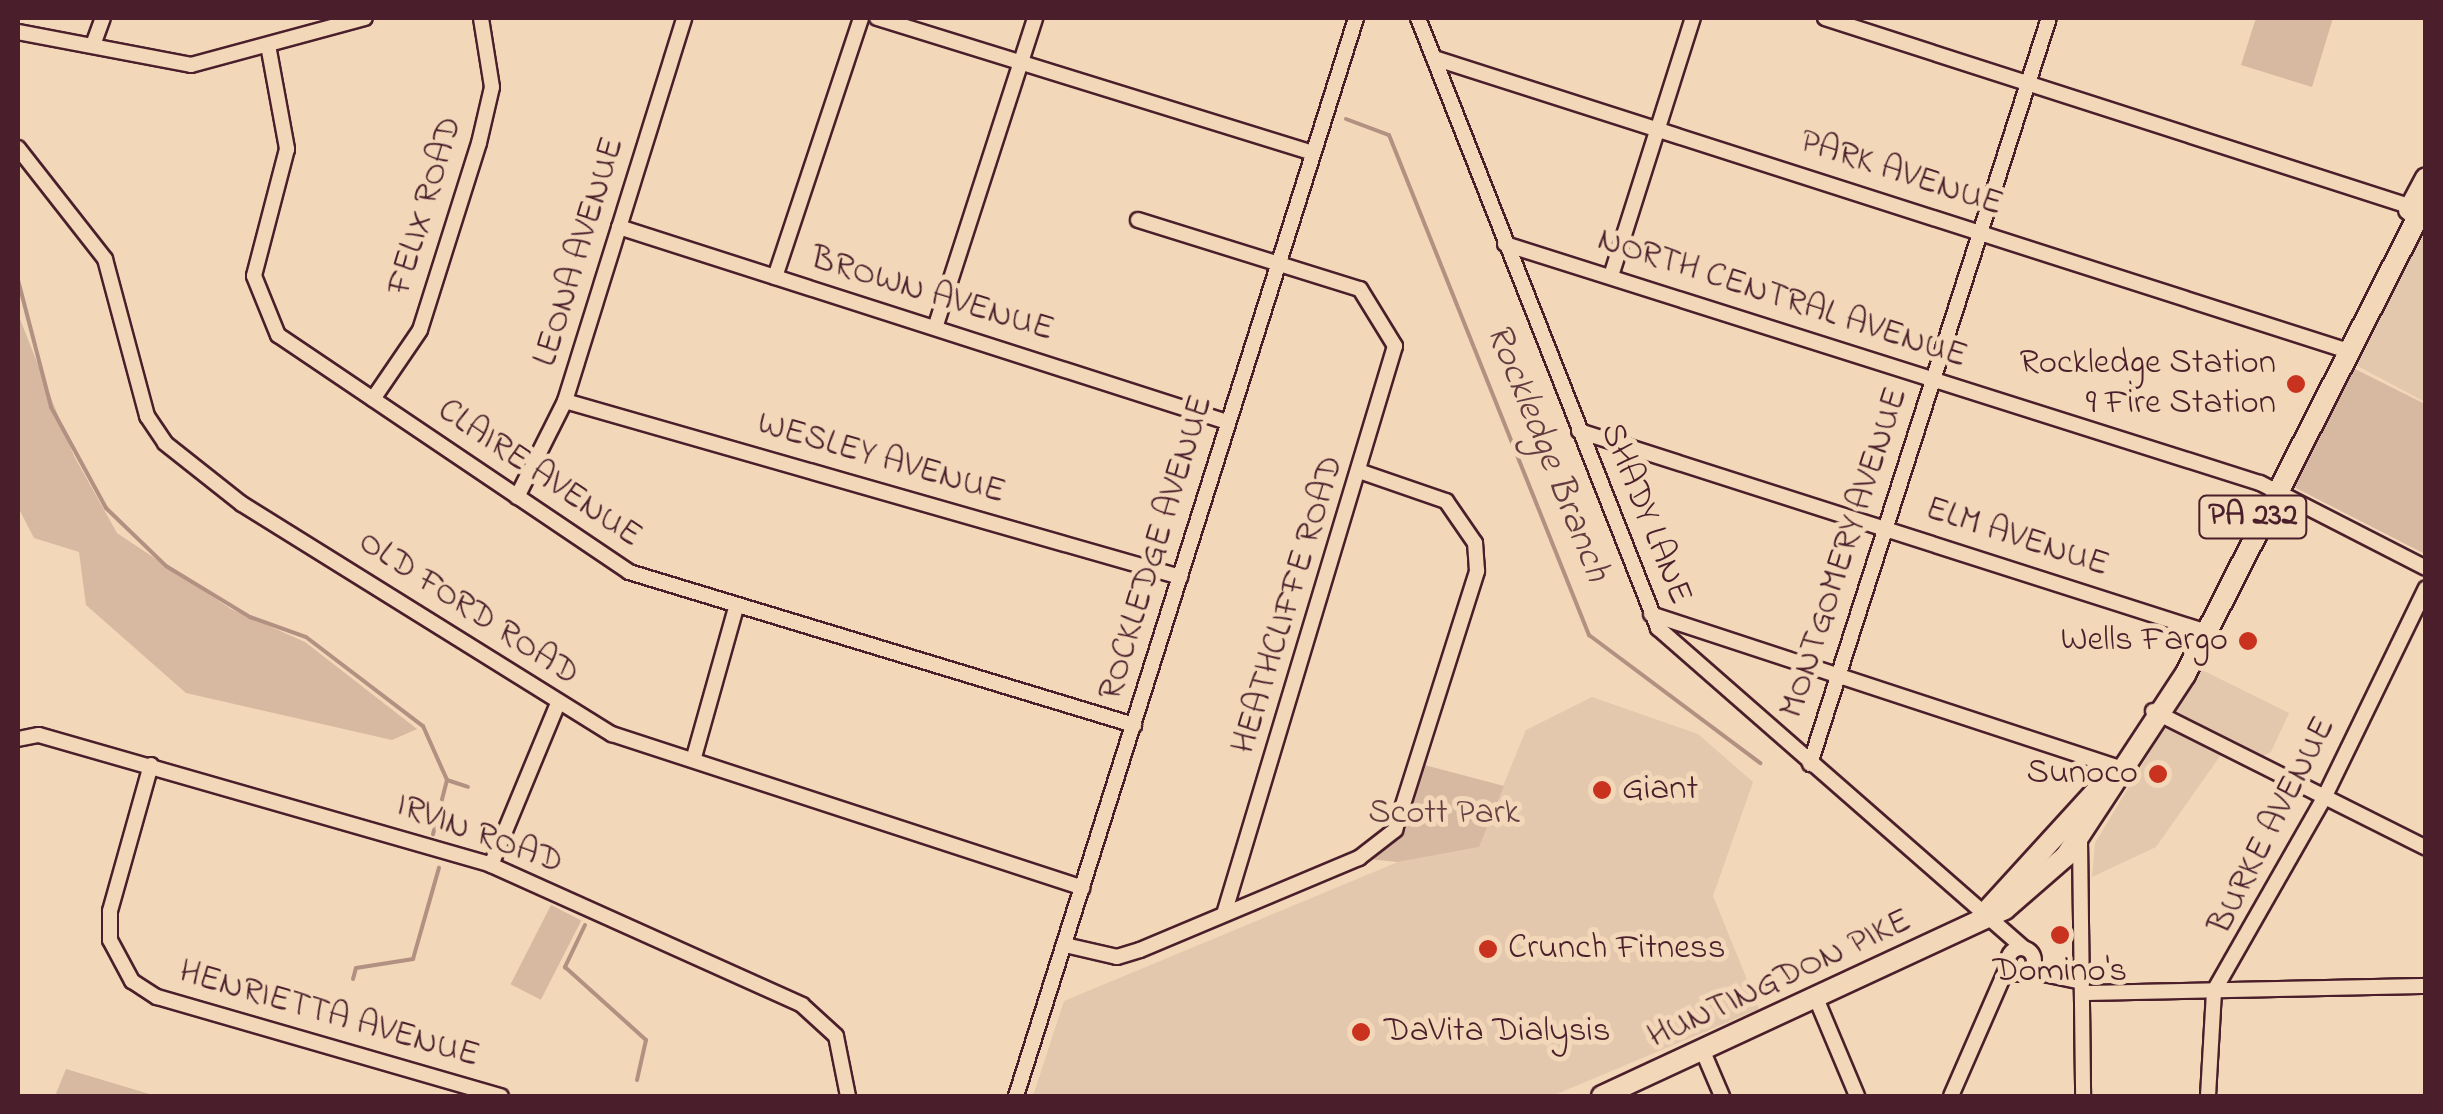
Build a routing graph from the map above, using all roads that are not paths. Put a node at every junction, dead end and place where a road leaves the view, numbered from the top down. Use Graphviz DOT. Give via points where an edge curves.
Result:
graph roads {
  1 [pos="103,18"];
  2 [pos="365,18"];
  3 [pos="481,18"];
  4 [pos="684,18"];
  5 [pos="860,18"];
  6 [pos="876,18"];
  7 [pos="1034,18"];
  8 [pos="1356,18"];
  9 [pos="1418,18"];
  10 [pos="1694,18"];
  11 [pos="1824,18"];
  12 [pos="2049,18"];
  13 [pos="1856,22"];
  14 [pos="18,32"];
  15 [pos="93,45"];
  16 [pos="268,45"];
  17 [pos="1434,58"];
  18 [pos="1020,62"];
  19 [pos="2028,82"];
  20 [pos="1658,128"];
  21 [pos="18,148"];
  22 [pos="1312,152"];
  23 [pos="2426,178"];
  24 [pos="2421,208"];
  25 [pos="1138,220"];
  26 [pos="619,227"];
  27 [pos="1980,230"];
  28 [pos="1505,244"];
  29 [pos="1279,263"];
  30 [pos="1610,276"];
  31 [pos="775,277"];
  32 [pos="936,325"];
  33 [pos="2343,349"];
  34 [pos="1931,379"];
  35 [pos="373,399"];
  36 [pos="565,400"];
  37 [pos="1227,422"];
  38 [pos="1579,431"];
  39 [pos="1362,472"];
  40 [pos="2273,488"];
  41 [pos="517,496"];
  42 [pos="1885,526"];
  43 [pos="2423,566"];
  44 [pos="1180,577"];
  45 [pos="2426,588"];
  46 [pos="736,608"];
  47 [pos="1651,614"];
  48 [pos="2203,630"];
  49 [pos="1837,675"];
  50 [pos="558,702"];
  51 [pos="2157,713"];
  52 [pos="1134,725"];
  53 [pos="18,739"];
  54 [pos="694,757"];
  55 [pos="1810,764"];
  56 [pos="152,765"];
  57 [pos="2117,766"];
  58 [pos="2324,798"];
  59 [pos="2080,840"];
  60 [pos="2426,848"];
  61 [pos="491,865"];
  62 [pos="1082,888"];
  63 [pos="1224,914"];
  64 [pos="1982,917"];
  65 [pos="1065,945"];
  66 [pos="2019,955"];
  67 [pos="2029,971"];
  68 [pos="2061,976"];
  69 [pos="2426,986"];
  70 [pos="2082,988"];
  71 [pos="2214,990"];
  72 [pos="1818,1003"];
  73 [pos="1704,1054"];
  74 [pos="501,1096"];
  75 [pos="848,1096"];
  76 [pos="1016,1096"];
  77 [pos="1602,1096"];
  78 [pos="1722,1096"];
  79 [pos="1858,1096"];
  80 [pos="1951,1096"];
  81 [pos="2083,1096"];
  82 [pos="2208,1096"];
  1 -- 15 [label="street"];
  2 -- 16 [label="street"];
  3 -- 35 [label="street, FELIX ROAD" via="492,86 479,143 420,330"];
  4 -- 26 [label="street, LEONA AVENUE"];
  5 -- 31 [label="street"];
  6 -- 18 [label="street"];
  7 -- 18 [label="street"];
  8 -- 22 [label="street, ROCKLEDGE AVENUE"];
  9 -- 17 [label="street, SHADY LANE"];
  10 -- 20 [label="street"];
  11 -- 13 [label="street"];
  12 -- 19 [label="street, MONTGOMERY AVENUE"];
  13 -- 19 [label="street"];
  14 -- 15 [label="street"];
  15 -- 16 [label="street" via="169,65"];
  16 -- 35 [label="street, CLAIRE AVENUE" via="287,149 256,294 278,335"];
  17 -- 20 [label="street, PARK AVENUE"];
  17 -- 28 [label="street, SHADY LANE"];
  18 -- 22 [label="street"];
  18 -- 32 [label="street"];
  19 -- 24 [label="street"];
  19 -- 27 [label="street, MONTGOMERY AVENUE"];
  20 -- 27 [label="street, PARK AVENUE"];
  20 -- 30 [label="street"];
  21 -- 50 [label="street, OLD FORD ROAD" via="106,259 136,393 165,443 242,504 498,657"];
  22 -- 29 [label="street, ROCKLEDGE AVENUE"];
  23 -- 24 [label="main road, HUNTINGDON PIKE / PA 232"];
  24 -- 33 [label="main road, HUNTINGDON PIKE / PA 232"];
  25 -- 29 [label="street"];
  26 -- 31 [label="street, BROWN AVENUE"];
  26 -- 36 [label="street, LEONA AVENUE"];
  27 -- 33 [label="street, PARK AVENUE"];
  27 -- 34 [label="street, MONTGOMERY AVENUE"];
  28 -- 30 [label="street, NORTH CENTRAL AVENUE"];
  28 -- 38 [label="street, SHADY LANE"];
  29 -- 37 [label="street, ROCKLEDGE AVENUE"];
  29 -- 39 [label="street, HEATHCLIFFE ROAD" via="1360,289 1382,314 1394,370"];
  30 -- 34 [label="street, NORTH CENTRAL AVENUE"];
  31 -- 32 [label="street, BROWN AVENUE"];
  32 -- 37 [label="street, BROWN AVENUE"];
  33 -- 40 [label="main road, HUNTINGDON PIKE / PA 232"];
  34 -- 40 [label="street, NORTH CENTRAL AVENUE"];
  34 -- 42 [label="street, MONTGOMERY AVENUE"];
  35 -- 41 [label="street, CLAIRE AVENUE"];
  36 -- 41 [label="street, LEONA AVENUE"];
  36 -- 44 [label="street, WESLEY AVENUE"];
  37 -- 44 [label="street, ROCKLEDGE AVENUE"];
  38 -- 42 [label="street, ELM AVENUE"];
  38 -- 47 [label="street, SHADY LANE"];
  39 -- 63 [label="street, HEATHCLIFFE ROAD"];
  39 -- 63 [label="street" via="1446,501 1476,557 1394,830 1359,858"];
  40 -- 43 [label="street, NORTH CENTRAL AVENUE"];
  40 -- 48 [label="main road, HUNTINGDON PIKE / PA 232"];
  41 -- 46 [label="street, CLAIRE AVENUE" via="628,572"];
  42 -- 48 [label="street, ELM AVENUE"];
  42 -- 49 [label="street, MONTGOMERY AVENUE"];
  44 -- 52 [label="street, ROCKLEDGE AVENUE"];
  45 -- 58 [label="street, BURKE AVENUE"];
  46 -- 52 [label="street, CLAIRE AVENUE"];
  46 -- 54 [label="street"];
  47 -- 49 [label="street"];
  47 -- 55 [label="street, SHADY LANE" via="1668,640"];
  48 -- 51 [label="main road, HUNTINGDON PIKE / PA 232"];
  49 -- 55 [label="street, MONTGOMERY AVENUE"];
  49 -- 57 [label="street"];
  50 -- 54 [label="street, OLD FORD ROAD" via="612,734"];
  50 -- 61 [label="street"];
  51 -- 57 [label="main road, HUNTINGDON PIKE / PA 232"];
  51 -- 58 [label="street"];
  51 -- 59 [label="main road, HUNTINGDON PIKE / PA 232"];
  52 -- 62 [label="street, ROCKLEDGE AVENUE"];
  53 -- 56 [label="street, IRVIN ROAD" via="39,734"];
  54 -- 62 [label="street, OLD FORD ROAD"];
  55 -- 64 [label="street, SHADY LANE"];
  56 -- 61 [label="street, IRVIN ROAD"];
  56 -- 74 [label="street, HENRIETTA AVENUE" via="110,911 110,940 132,980 157,997"];
  57 -- 64 [label="main road, HUNTINGDON PIKE / PA 232"];
  58 -- 60 [label="street"];
  58 -- 71 [label="street, BURKE AVENUE"];
  59 -- 64 [label="main road, HUNTINGDON PIKE / PA 232" via="2018,900"];
  59 -- 70 [label="street"];
  61 -- 75 [label="street, IRVIN ROAD" via="802,1005 836,1036"];
  62 -- 65 [label="street, ROCKLEDGE AVENUE"];
  63 -- 65 [label="street" via="1116,957"];
  64 -- 66 [label="street, SHADY LANE"];
  64 -- 72 [label="main road, HUNTINGDON PIKE / PA 232"];
  65 -- 76 [label="street, ROCKLEDGE AVENUE"];
  66 -- 67 [label="street"];
  66 -- 67 [label="street"];
  66 -- 68 [label="street"];
  66 -- 80 [label="street"];
  67 -- 68 [label="street"];
  68 -- 70 [label="street"];
  69 -- 71 [label="street"];
  70 -- 71 [label="street"];
  70 -- 81 [label="street"];
  71 -- 82 [label="street, BURKE AVENUE"];
  72 -- 73 [label="main road, HUNTINGDON PIKE / PA 232"];
  72 -- 79 [label="street"];
  73 -- 77 [label="main road, HUNTINGDON PIKE / PA 232"];
  73 -- 78 [label="street"];
}
